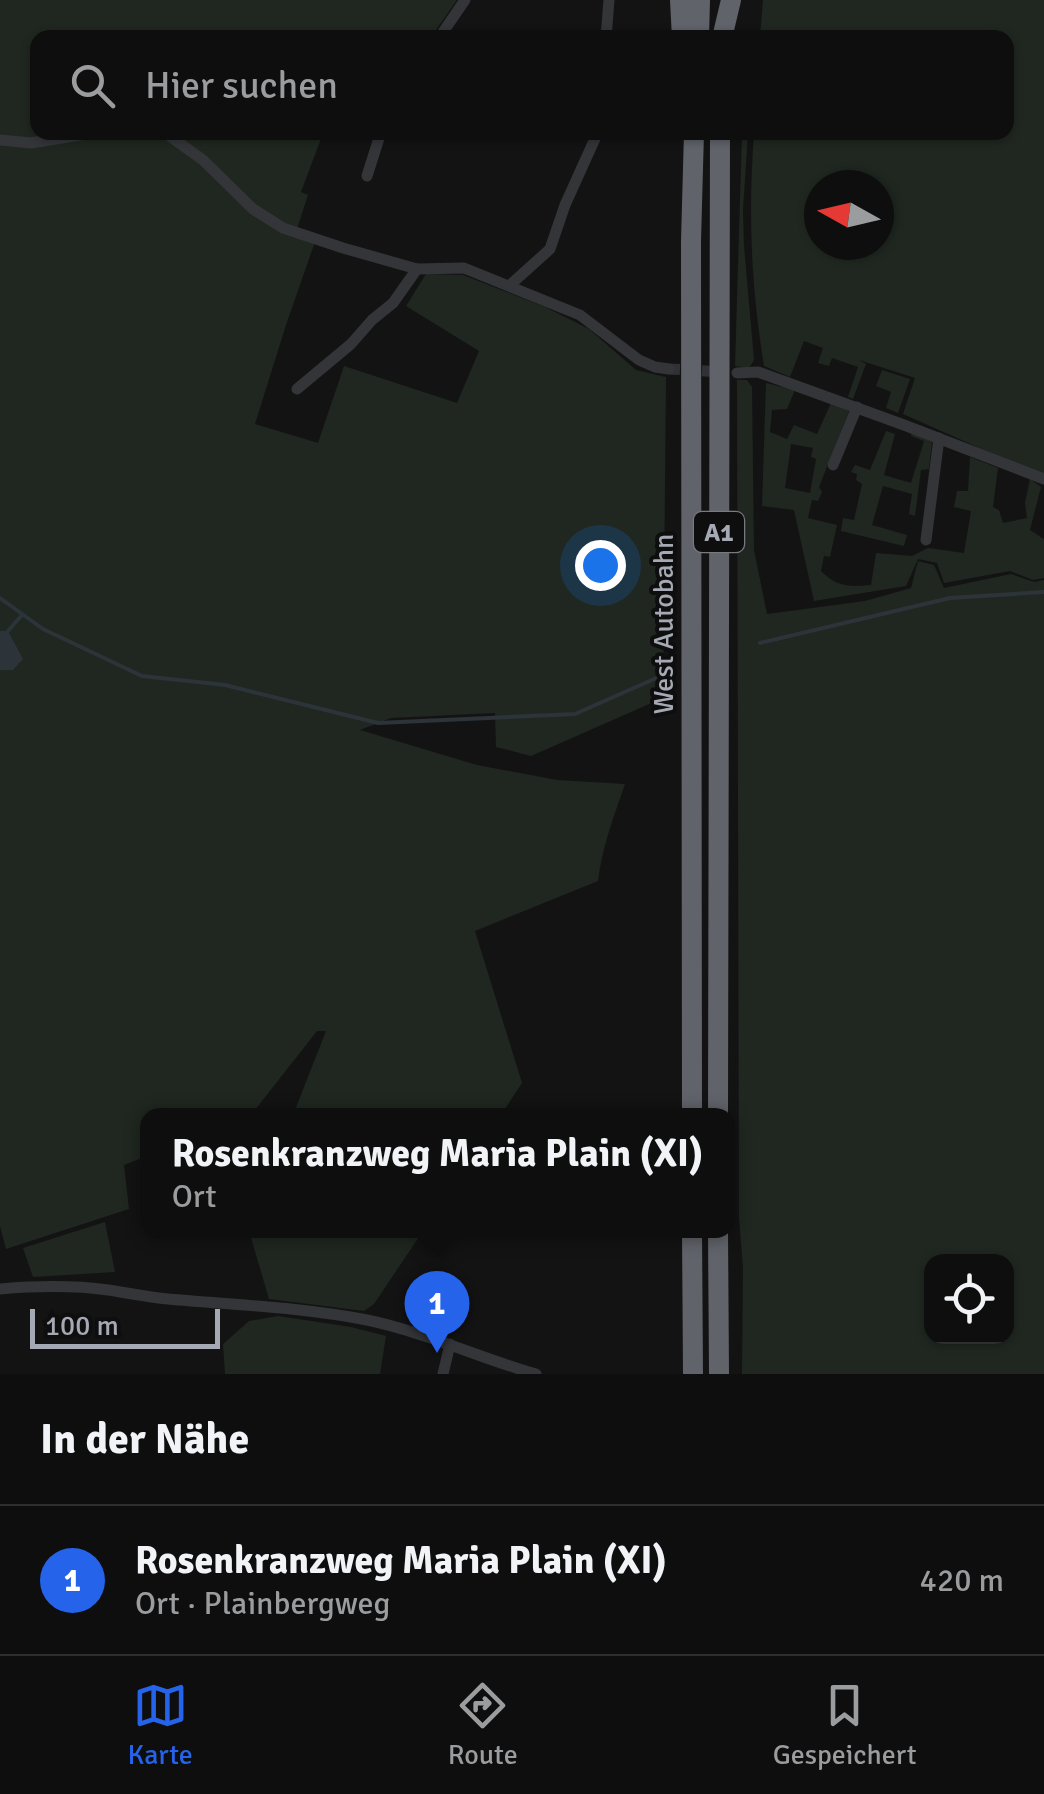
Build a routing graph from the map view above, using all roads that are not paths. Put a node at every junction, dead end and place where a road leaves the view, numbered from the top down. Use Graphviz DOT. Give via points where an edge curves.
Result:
graph roads {
  1 [pos="465,0"];
  2 [pos="609,0"];
  3 [pos="680,0"];
  4 [pos="700,0"];
  5 [pos="721,0"];
  6 [pos="731,0"];
  7 [pos="444,30"];
  8 [pos="607,30"];
  9 [pos="682,30"];
  10 [pos="699,30"];
  11 [pos="722,30"];
  12 [pos="724,30"];
  13 [pos="0,140"];
  14 [pos="53,140"];
  15 [pos="175,140"];
  16 [pos="378,140"];
  17 [pos="594,140"];
  18 [pos="694,140"];
  19 [pos="720,140"];
  20 [pos="367,176"];
  21 [pos="417,269"];
  22 [pos="509,286"];
  23 [pos="669,370"];
  24 [pos="737,372"];
  25 [pos="296,389"];
  26 [pos="856,407"];
  27 [pos="939,438"];
  28 [pos="833,466"];
  29 [pos="1044,479"];
  30 [pos="926,540"];
  31 [pos="692,1108"];
  32 [pos="718,1108"];
  33 [pos="692,1238"];
  34 [pos="718,1238"];
  35 [pos="0,1289"];
  36 [pos="450,1344"];
  37 [pos="443,1374"];
  38 [pos="536,1374"];
  39 [pos="693,1374"];
  40 [pos="719,1374"];
  1 -- 7 [label="street"];
  2 -- 8 [label="street"];
  3 -- 9 [label="highway"];
  4 -- 10 [label="highway"];
  5 -- 11 [label="highway"];
  6 -- 12 [label="highway"];
  13 -- 14 [label="street"];
  15 -- 21 [label="street" via="283,228"];
  16 -- 20 [label="street"];
  17 -- 22 [label="street" via="550,249"];
  18 -- 31 [label="highway, West Autobahn / A1"];
  19 -- 32 [label="highway, West Autobahn / A1"];
  21 -- 22 [label="street" via="464,268"];
  21 -- 25 [label="street" via="352,344"];
  22 -- 23 [label="street" via="580,314 639,360"];
  24 -- 26 [label="street" via="758,372"];
  26 -- 27 [label="street"];
  26 -- 28 [label="street"];
  27 -- 29 [label="street"];
  27 -- 30 [label="street"];
  33 -- 39 [label="highway"];
  34 -- 40 [label="highway"];
  35 -- 36 [label="street" via="95,1288 368,1320"];
  36 -- 37 [label="street"];
  36 -- 38 [label="street"];
}
